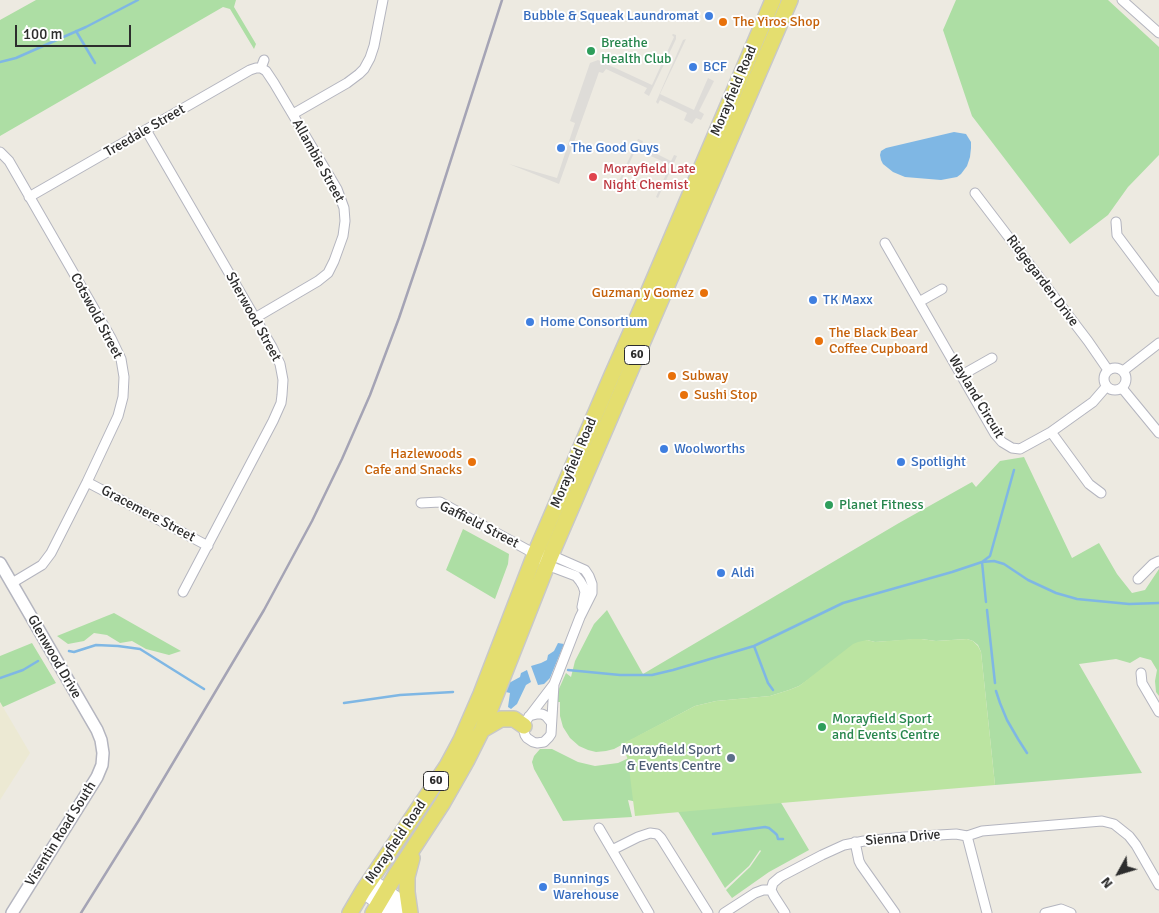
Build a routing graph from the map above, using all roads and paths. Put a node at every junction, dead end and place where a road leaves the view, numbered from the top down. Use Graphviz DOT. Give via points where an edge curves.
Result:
graph roads {
  1 [pos="383,0"];
  2 [pos="773,0"];
  3 [pos="790,0"];
  4 [pos="1122,0"];
  5 [pos="1159,34"];
  6 [pos="262,64"];
  7 [pos="293,114"];
  8 [pos="146,130"];
  9 [pos="0,152"];
  10 [pos="975,192"];
  11 [pos="29,197"];
  12 [pos="1116,222"];
  13 [pos="885,244"];
  14 [pos="942,289"];
  15 [pos="1159,291"];
  16 [pos="919,302"];
  17 [pos="255,318"];
  18 [pos="1159,343"];
  19 [pos="992,358"];
  20 [pos="1108,370"];
  21 [pos="1123,371"];
  22 [pos="962,375"];
  23 [pos="1106,387"];
  24 [pos="1122,388"];
  25 [pos="1051,432"];
  26 [pos="1159,433"];
  27 [pos="87,482"];
  28 [pos="1100,493"];
  29 [pos="420,503"];
  30 [pos="208,546"];
  31 [pos="535,554"];
  32 [pos="549,560"];
  33 [pos="1159,561"];
  34 [pos="0,562"];
  35 [pos="1138,579"];
  36 [pos="12,584"];
  37 [pos="184,592"];
  38 [pos="1141,673"];
  39 [pos="554,684"];
  40 [pos="1159,712"];
  41 [pos="526,722"];
  42 [pos="551,722"];
  43 [pos="482,730"];
  44 [pos="103,753"];
  45 [pos="599,828"];
  46 [pos="967,836"];
  47 [pos="855,842"];
  48 [pos="412,849"];
  49 [pos="612,850"];
  50 [pos="1159,885"];
  51 [pos="366,886"];
  52 [pos="771,890"];
  53 [pos="379,902"];
  54 [pos="12,913"];
  55 [pos="350,913"];
  56 [pos="394,913"];
  57 [pos="409,913"];
  58 [pos="649,913"];
  59 [pos="708,913"];
  60 [pos="724,913"];
  61 [pos="785,913"];
  62 [pos="895,913"];
  63 [pos="987,913"];
  64 [pos="1045,913"];
  65 [pos="1071,913"];
  1 -- 7 [label="street" via="374,46 364,69"];
  2 -- 31 [label="main road, Morayfield Road / 60"];
  3 -- 32 [label="main road, Morayfield Road / 60"];
  4 -- 5 [label="street"];
  6 -- 7 [label="street, Allambie Street"];
  6 -- 8 [label="street, Treedale Street"];
  7 -- 17 [label="street, Allambie Street" via="340,196 344,208 344,229 328,273"];
  8 -- 11 [label="street, Treedale Street"];
  8 -- 17 [label="street, Sherwood Street"];
  9 -- 11 [label="street, Cotswold Street" via="9,161"];
  10 -- 20 [label="street, Ridgegarden Drive"];
  11 -- 27 [label="street, Cotswold Street" via="111,338 123,368 122,406"];
  12 -- 15 [label="street" via="1117,235"];
  13 -- 16 [label="street, Wayland Circuit"];
  14 -- 16 [label="street"];
  16 -- 22 [label="street, Wayland Circuit"];
  17 -- 30 [label="street, Sherwood Street" via="280,364 282,395 278,411"];
  18 -- 21 [label="street"];
  19 -- 22 [label="street"];
  20 -- 21 [label="street" via="1116,368"];
  20 -- 23 [label="street" via="1103,378"];
  21 -- 24 [label="street" via="1126,379"];
  22 -- 25 [label="street, Wayland Circuit" via="1002,442 1020,449"];
  23 -- 24 [label="street"];
  23 -- 25 [label="street, Wayland Circuit" via="1093,402"];
  24 -- 26 [label="street"];
  25 -- 28 [label="street" via="1089,484"];
  27 -- 30 [label="street, Gracemere Street"];
  27 -- 36 [label="street, Cotswold Street" via="47,559"];
  29 -- 31 [label="street, Gaffield Street" via="440,502"];
  30 -- 37 [label="street, Sherwood Street"];
  31 -- 32 [label="street"];
  31 -- 51 [label="main road, Morayfield Road / 60" via="461,740"];
  32 -- 39 [label="street" via="585,570 592,584 592,594"];
  32 -- 43 [label="main road, Morayfield Road / 60"];
  33 -- 35 [label="street"];
  34 -- 36 [label="street, Glenwood Drive"];
  36 -- 44 [label="street, Glenwood Drive" via="97,730"];
  38 -- 40 [label="street" via="1142,683"];
  39 -- 41 [label="street"];
  39 -- 42 [label="street"];
  41 -- 42 [label="street" via="537,714 546,716"];
  41 -- 42 [label="street" via="524,731 527,738 541,742 552,734"];
  41 -- 43 [label="main road" via="501,719"];
  43 -- 48 [label="main road, Morayfield Road / 60" via="442,804"];
  44 -- 54 [label="street, Visentin Road South" via="97,777"];
  45 -- 49 [label="street"];
  46 -- 47 [label="street, Sienna Drive" via="930,835"];
  46 -- 50 [label="street, Sienna Drive" via="1102,821 1114,824 1136,845"];
  46 -- 63 [label="street"];
  47 -- 52 [label="street, Sienna Drive" via="835,848 780,877"];
  47 -- 62 [label="street" via="861,865"];
  48 -- 53 [label="main road, Morayfield Road / 60"];
  48 -- 57 [label="main road" via="406,892"];
  49 -- 58 [label="street"];
  49 -- 59 [label="street" via="638,837 657,834"];
  51 -- 53 [label="main road"];
  51 -- 55 [label="main road, Morayfield Road / 60"];
  52 -- 60 [label="street, Sienna Drive" via="755,893"];
  52 -- 61 [label="street"];
  53 -- 56 [label="main road"];
  53 -- 57 [label="main road" via="399,901"];
  64 -- 65 [label="street" via="1061,910"];
}
